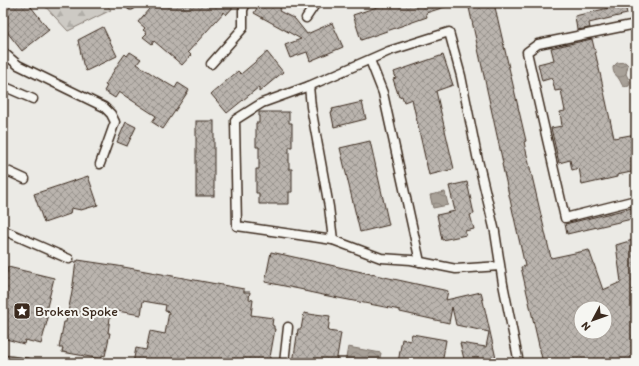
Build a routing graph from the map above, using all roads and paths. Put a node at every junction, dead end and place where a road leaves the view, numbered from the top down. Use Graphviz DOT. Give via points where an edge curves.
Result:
graph roads {
  1 [pos="246,3"];
  2 [pos="316,3"];
  3 [pos="306,18"];
  4 [pos="636,24"];
  5 [pos="3,52"];
  6 [pos="370,60"];
  7 [pos="211,64"];
  8 [pos="3,86"];
  9 [pos="309,86"];
  10 [pos="33,99"];
  11 [pos="100,164"];
  12 [pos="3,169"];
  13 [pos="25,179"];
  14 [pos="636,200"];
  15 [pos="3,230"];
  16 [pos="333,240"];
  17 [pos="69,259"];
  18 [pos="420,262"];
  19 [pos="500,266"];
  20 [pos="288,327"];
  21 [pos="3,360"];
  22 [pos="27,363"];
  23 [pos="284,363"];
  24 [pos="519,363"];
  1 -- 7 [label="lane" via="243,10 243,28"];
  2 -- 3 [label="lane"];
  4 -- 14 [label="lane" via="538,44 527,52 565,218"];
  5 -- 11 [label="lane" via="18,65 104,107 111,114 115,122"];
  6 -- 9 [label="lane"];
  6 -- 18 [label="lane" via="383,93"];
  6 -- 19 [label="lane" via="389,51 448,32 461,76"];
  8 -- 10 [label="lane"];
  9 -- 16 [label="lane"];
  9 -- 16 [label="lane" via="262,103 235,120 237,226"];
  12 -- 13 [label="lane"];
  15 -- 17 [label="lane"];
  16 -- 18 [label="lane" via="381,258"];
  18 -- 19 [label="lane" via="456,269"];
  19 -- 24 [label="lane"];
  20 -- 23 [label="lane"];
  21 -- 22 [label="lane"];
}
